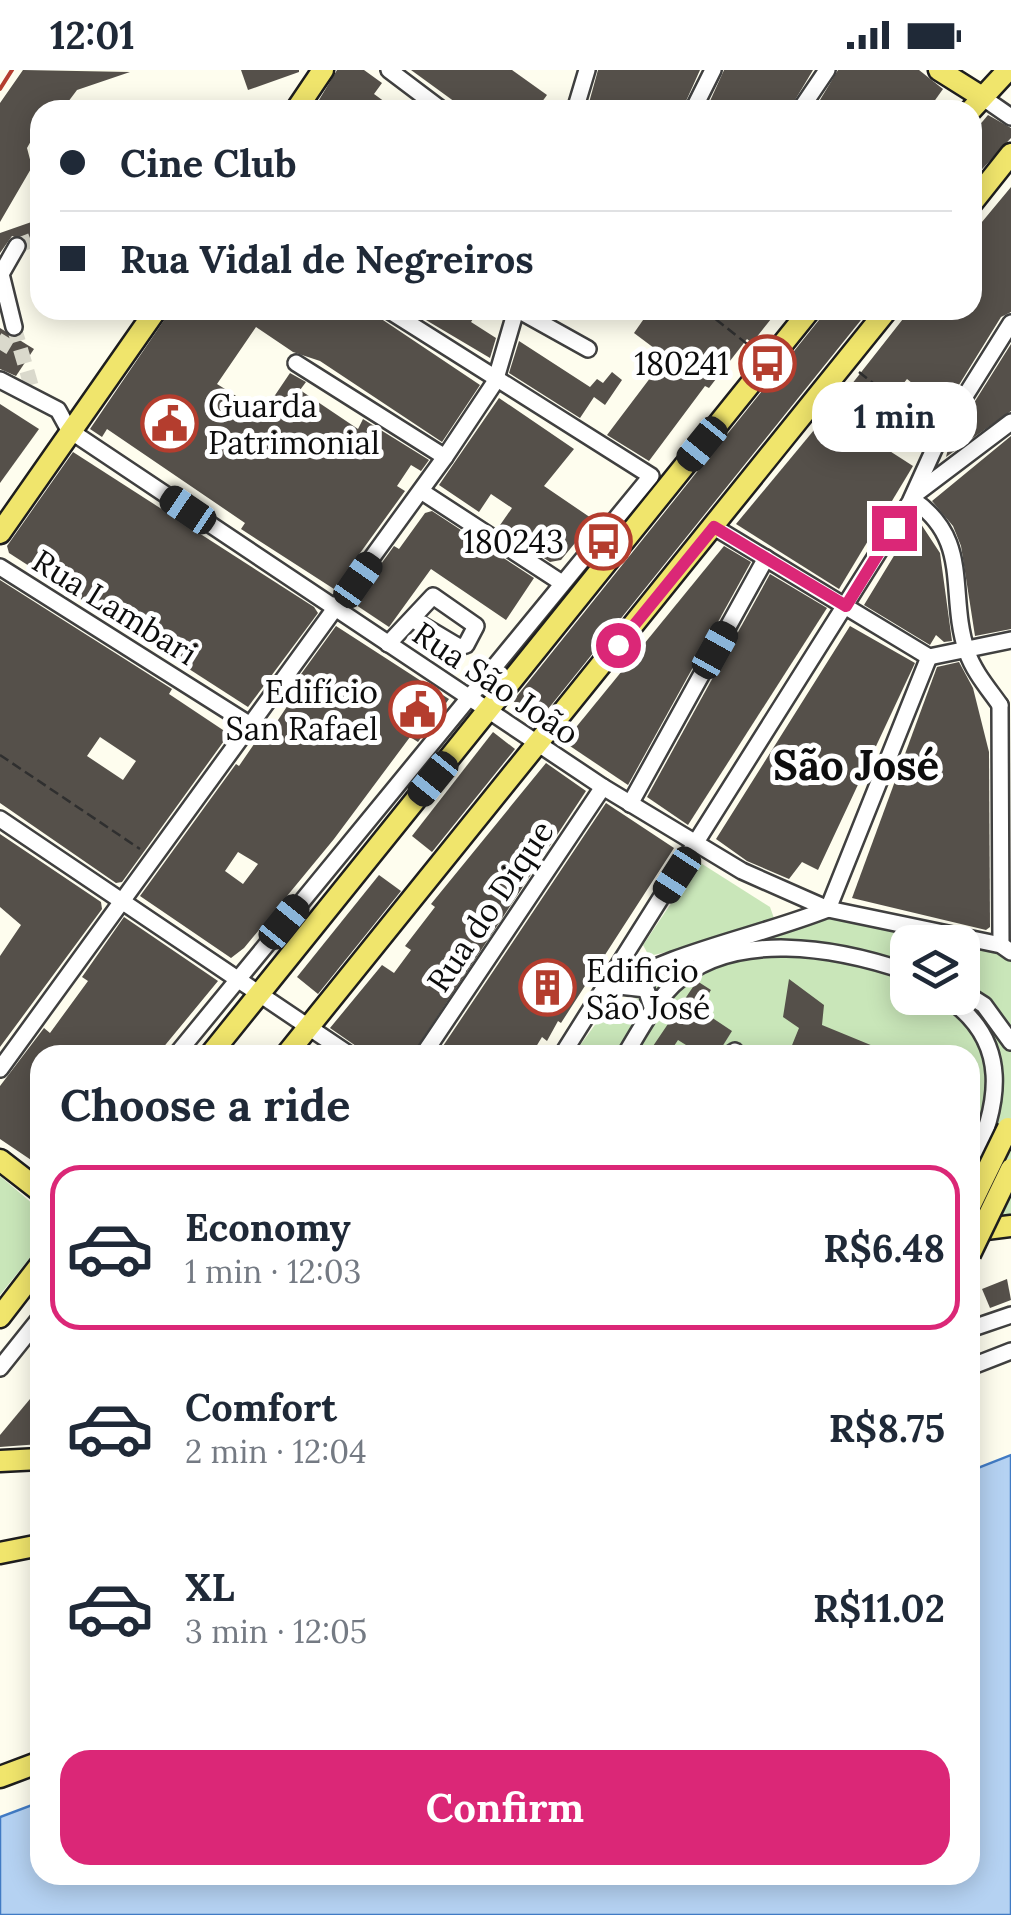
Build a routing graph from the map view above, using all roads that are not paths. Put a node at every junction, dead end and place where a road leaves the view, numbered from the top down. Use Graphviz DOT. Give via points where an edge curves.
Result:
graph roads {
  1 [pos="323,70"];
  2 [pos="388,70"];
  3 [pos="587,70"];
  4 [pos="714,70"];
  5 [pos="827,70"];
  6 [pos="938,70"];
  7 [pos="1008,70"];
  8 [pos="303,100"];
  9 [pos="428,100"];
  10 [pos="578,100"];
  11 [pos="698,100"];
  12 [pos="807,100"];
  13 [pos="972,100"];
  14 [pos="980,100"];
  15 [pos="982,106"];
  16 [pos="1011,116"];
  17 [pos="1011,154"];
  18 [pos="982,190"];
  19 [pos="16,246"];
  20 [pos="149,320"];
  21 [pos="403,320"];
  22 [pos="514,320"];
  23 [pos="535,320"];
  24 [pos="802,320"];
  25 [pos="879,320"];
  26 [pos="1011,324"];
  27 [pos="14,327"];
  28 [pos="588,349"];
  29 [pos="296,363"];
  30 [pos="0,380"];
  31 [pos="495,382"];
  32 [pos="1011,422"];
  33 [pos="69,430"];
  34 [pos="445,457"];
  35 [pos="421,491"];
  36 [pos="913,497"];
  37 [pos="714,527"];
  38 [pos="0,533"];
  39 [pos="766,558"];
  40 [pos="0,566"];
  41 [pos="562,582"];
  42 [pos="846,606"];
  43 [pos="336,609"];
  44 [pos="412,619"];
  45 [pos="1011,640"];
  46 [pos="388,644"];
  47 [pos="962,652"];
  48 [pos="930,657"];
  49 [pos="1011,691"];
  50 [pos="467,696"];
  51 [pos="1000,705"];
  52 [pos="488,710"];
  53 [pos="252,726"];
  54 [pos="539,744"];
  55 [pos="603,788"];
  56 [pos="630,804"];
  57 [pos="0,819"];
  58 [pos="697,844"];
  59 [pos="124,903"];
  60 [pos="828,909"];
  61 [pos="1006,948"];
  62 [pos="890,970"];
  63 [pos="238,980"];
  64 [pos="614,986"];
  65 [pos="260,994"];
  66 [pos="599,996"];
  67 [pos="980,1002"];
  68 [pos="653,1010"];
  69 [pos="972,1015"];
  70 [pos="308,1027"];
  71 [pos="1011,1042"];
  72 [pos="184,1045"];
  73 [pos="218,1045"];
  74 [pos="294,1045"];
  75 [pos="335,1045"];
  76 [pos="430,1045"];
  77 [pos="568,1045"];
  78 [pos="630,1045"];
  79 [pos="0,1069"];
  80 [pos="1004,1125"];
  81 [pos="980,1156"];
  82 [pos="1011,1157"];
  83 [pos="0,1160"];
  84 [pos="1011,1169"];
  85 [pos="980,1181"];
  86 [pos="30,1183"];
  87 [pos="1011,1183"];
  88 [pos="980,1187"];
  89 [pos="980,1211"];
  90 [pos="1005,1227"];
  91 [pos="980,1230"];
  92 [pos="980,1233"];
  93 [pos="30,1278"];
  94 [pos="1011,1315"];
  95 [pos="0,1316"];
  96 [pos="980,1326"];
  97 [pos="30,1330"];
  98 [pos="1011,1351"];
  99 [pos="980,1363"];
  100 [pos="0,1368"];
  101 [pos="30,1460"];
  102 [pos="0,1461"];
  103 [pos="30,1548"];
  104 [pos="0,1553"];
  105 [pos="30,1766"];
  106 [pos="0,1777"];
  1 -- 8 [label="main road"];
  2 -- 9 [label="street"];
  3 -- 10 [label="street"];
  4 -- 11 [label="street"];
  5 -- 12 [label="street"];
  6 -- 13 [label="main road"];
  7 -- 14 [label="main road"];
  15 -- 16 [label="street"];
  17 -- 18 [label="main road"];
  19 -- 27 [label="street" via="1,274"];
  20 -- 33 [label="main road"];
  21 -- 31 [label="street"];
  22 -- 31 [label="street"];
  23 -- 28 [label="street"];
  24 -- 52 [label="main road"];
  25 -- 37 [label="main road"];
  26 -- 36 [label="street" via="940,436"];
  29 -- 34 [label="street"];
  30 -- 33 [label="street, Rua São João" via="33,390 58,410"];
  31 -- 34 [label="street"];
  31 -- 41 [label="street" via="651,476"];
  32 -- 36 [label="street"];
  33 -- 38 [label="main road"];
  33 -- 43 [label="street, Rua São João"];
  34 -- 35 [label="street"];
  35 -- 41 [label="street"];
  35 -- 43 [label="street"];
  36 -- 42 [label="street"];
  36 -- 47 [label="street" via="949,536"];
  37 -- 39 [label="street"];
  37 -- 54 [label="main road"];
  39 -- 42 [label="street"];
  39 -- 56 [label="street"];
  40 -- 53 [label="street, Rua Lambari"];
  41 -- 50 [label="street"];
  42 -- 48 [label="street"];
  42 -- 58 [label="street"];
  43 -- 46 [label="street, Rua São João"];
  43 -- 53 [label="street"];
  44 -- 46 [label="street"];
  45 -- 47 [label="street"];
  46 -- 50 [label="street, Rua São João"];
  47 -- 48 [label="street"];
  47 -- 51 [label="street"];
  48 -- 60 [label="street"];
  49 -- 51 [label="street"];
  50 -- 52 [label="street, Rua São João"];
  50 -- 63 [label="street"];
  51 -- 61 [label="street"];
  52 -- 54 [label="street, Rua São João"];
  52 -- 65 [label="main road"];
  53 -- 59 [label="street"];
  54 -- 55 [label="street, Rua São João"];
  54 -- 70 [label="main road"];
  55 -- 56 [label="street, Rua São João"];
  55 -- 76 [label="street, Rua do Dique"];
  56 -- 58 [label="street, Rua São João"];
  57 -- 59 [label="street"];
  58 -- 60 [label="street, Rua São João"];
  58 -- 66 [label="street"];
  59 -- 63 [label="street"];
  59 -- 79 [label="street"];
  60 -- 61 [label="street, Rua São João"];
  60 -- 64 [label="street" via="657,964"];
  62 -- 68 [label="street" via="792,945 692,970"];
  63 -- 65 [label="street"];
  63 -- 72 [label="street"];
  64 -- 66 [label="street"];
  64 -- 68 [label="street" via="646,988"];
  65 -- 70 [label="street"];
  65 -- 73 [label="main road"];
  66 -- 77 [label="street"];
  67 -- 71 [label="street"];
  68 -- 78 [label="street"];
  69 -- 80 [label="street" via="1002,1062"];
  70 -- 74 [label="main road"];
  70 -- 75 [label="street"];
  80 -- 81 [label="street"];
  80 -- 82 [label="street" via="994,1148"];
  80 -- 85 [label="main road, bridge"];
  83 -- 86 [label="main road"];
  84 -- 92 [label="main road, bridge"];
  87 -- 88 [label="street"];
  89 -- 90 [label="street"];
  90 -- 91 [label="main road"];
  93 -- 95 [label="main road"];
  94 -- 96 [label="street"];
  97 -- 100 [label="street"];
  98 -- 99 [label="street"];
  101 -- 102 [label="main road"];
  103 -- 104 [label="main road"];
  105 -- 106 [label="main road"];
}
